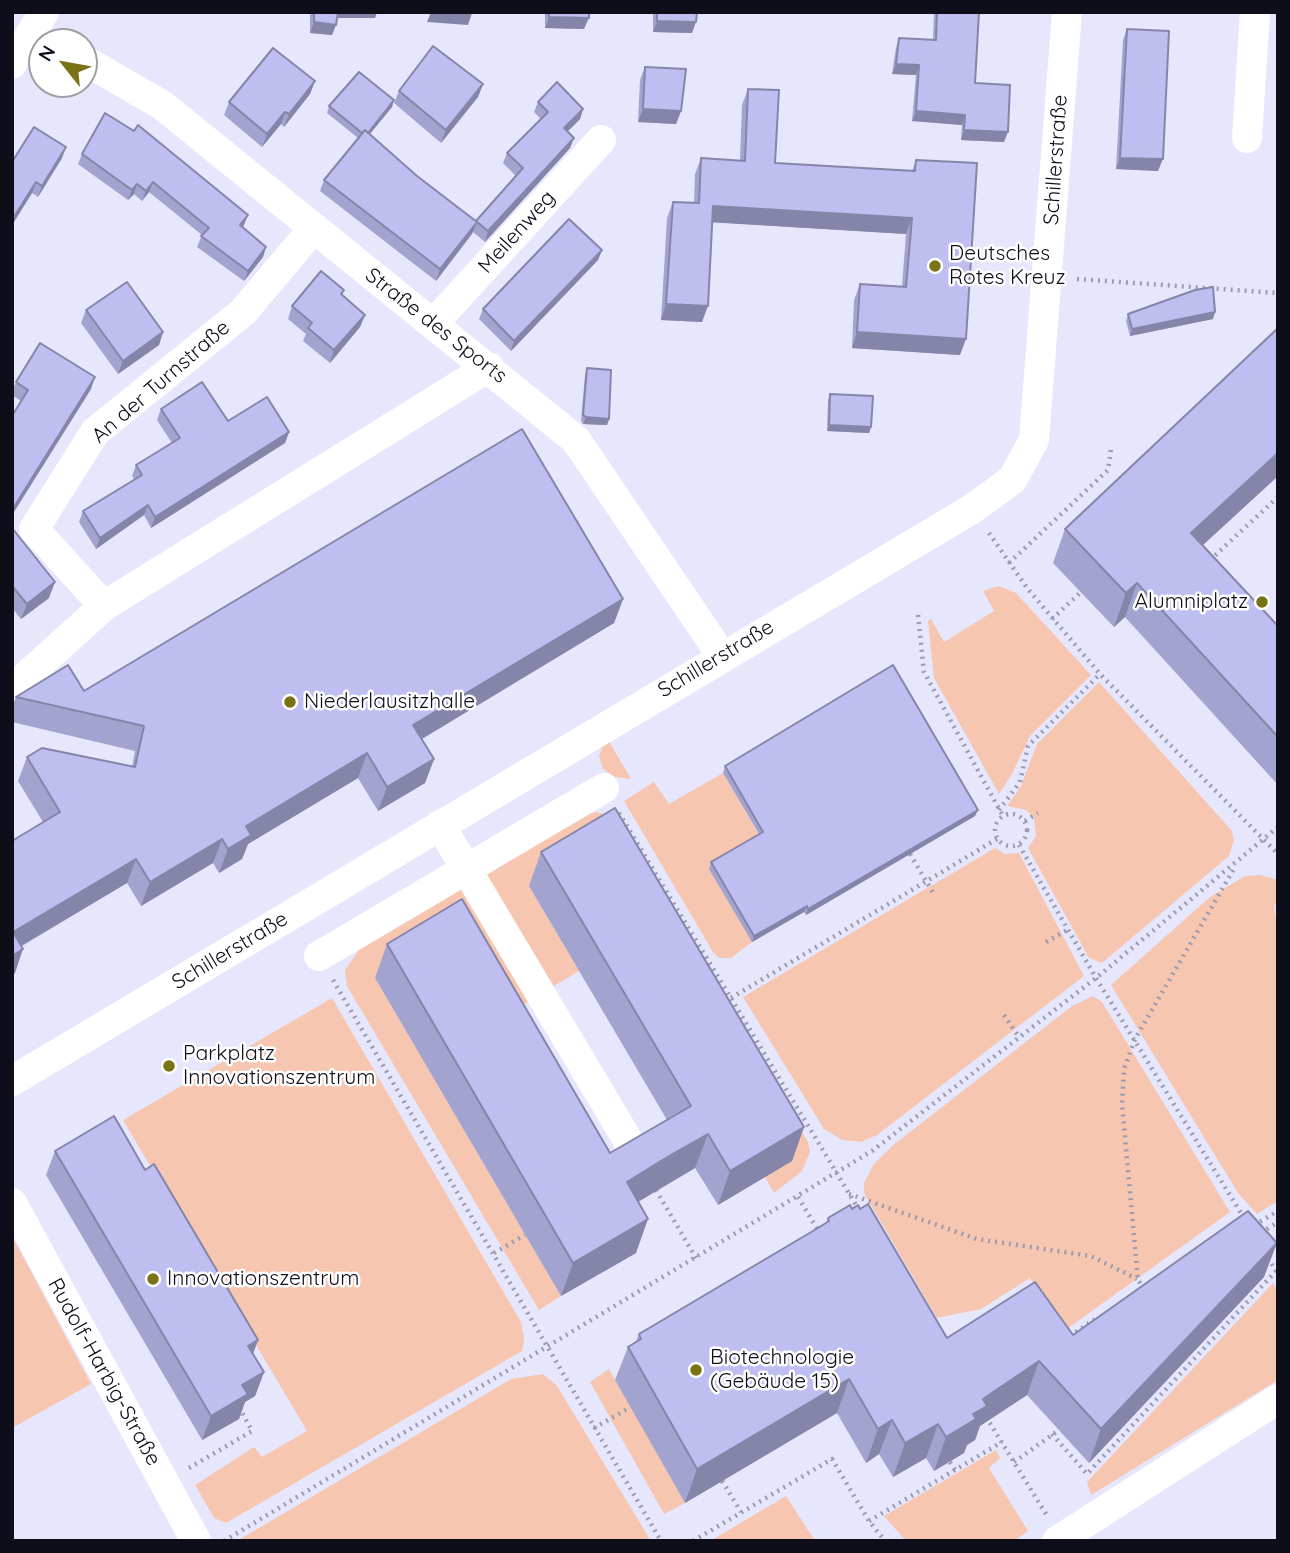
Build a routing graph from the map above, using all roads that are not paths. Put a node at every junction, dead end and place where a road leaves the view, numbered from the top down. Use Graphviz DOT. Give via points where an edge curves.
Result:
graph roads {
  1 [pos="1067,12"];
  2 [pos="1255,12"];
  3 [pos="28,45"];
  4 [pos="12,64"];
  5 [pos="98,68"];
  6 [pos="1247,138"];
  7 [pos="600,140"];
  8 [pos="313,229"];
  9 [pos="433,324"];
  10 [pos="489,367"];
  11 [pos="104,606"];
  12 [pos="722,656"];
  13 [pos="12,689"];
  14 [pos="604,788"];
  15 [pos="440,825"];
  16 [pos="466,869"];
  17 [pos="319,956"];
  18 [pos="12,1081"];
  19 [pos="630,1144"];
  20 [pos="12,1203"];
  21 [pos="1278,1399"];
  22 [pos="1059,1539"];
  23 [pos="196,1541"];
  1 -- 12 [label="street, Schillerstraße" via="1034,440 1012,480 972,509"];
  2 -- 6 [label="street"];
  3 -- 4 [label="street"];
  5 -- 8 [label="street, Straße des Sports" via="162,105"];
  7 -- 9 [label="street, Meilenweg"];
  8 -- 9 [label="street, Straße des Sports"];
  8 -- 11 [label="street, An der Turnstraße" via="243,312 95,432 34,529"];
  9 -- 10 [label="street, Straße des Sports"];
  10 -- 11 [label="street"];
  10 -- 12 [label="street, Straße des Sports" via="576,440"];
  11 -- 13 [label="street"];
  12 -- 15 [label="street, Schillerstraße"];
  14 -- 16 [label="street"];
  15 -- 16 [label="street"];
  15 -- 18 [label="street, Schillerstraße"];
  16 -- 17 [label="street"];
  16 -- 19 [label="street"];
  20 -- 23 [label="street, Rudolf-Harbig-Straße"];
  21 -- 22 [label="street"];
}
